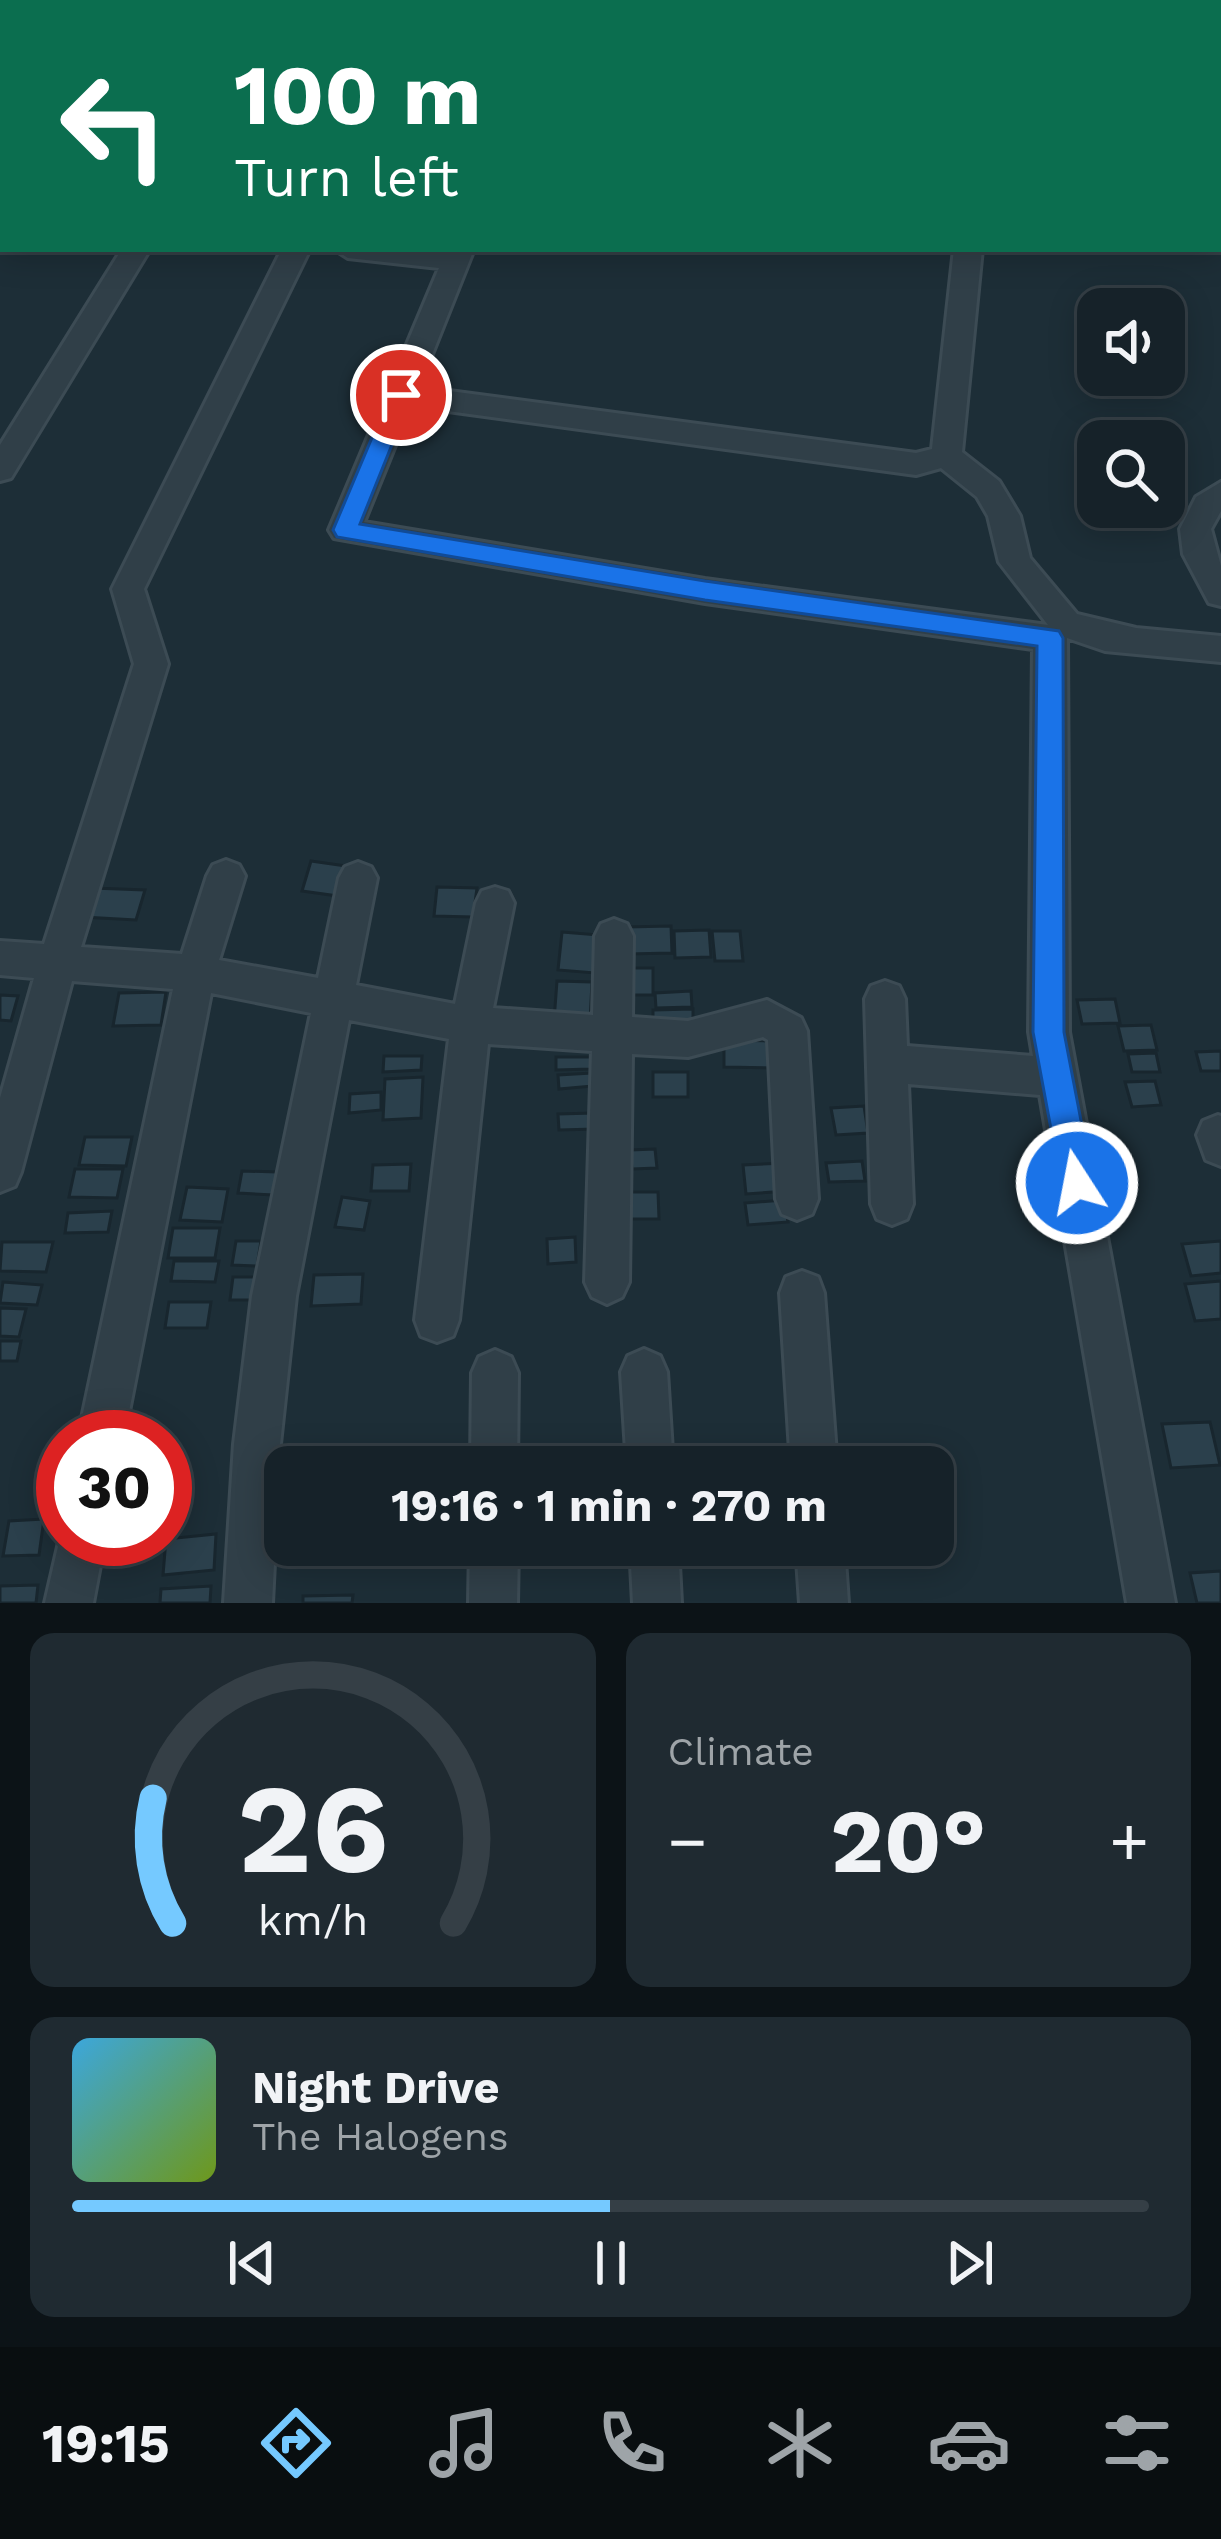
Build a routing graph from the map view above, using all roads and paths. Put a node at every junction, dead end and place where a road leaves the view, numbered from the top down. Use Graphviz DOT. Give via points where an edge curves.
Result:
graph roads {
  1 [pos="134,252"];
  2 [pos="295,252"];
  3 [pos="403,252"];
  4 [pos="968,252"];
  5 [pos="458,255"];
  6 [pos="401,395"];
  7 [pos="946,456"];
  8 [pos="0,470"];
  9 [pos="1221,493"];
  10 [pos="1221,594"];
  11 [pos="1050,638"];
  12 [pos="1127,638"];
  13 [pos="1221,649"];
  14 [pos="226,876"];
  15 [pos="358,878"];
  16 [pos="495,903"];
  17 [pos="614,936"];
  18 [pos="0,958"];
  19 [pos="58,960"];
  20 [pos="196,973"];
  21 [pos="334,1000"];
  22 [pos="885,1000"];
  23 [pos="470,1025"];
  24 [pos="609,1034"];
  25 [pos="888,1063"];
  26 [pos="1057,1077"];
  27 [pos="0,1172"];
  28 [pos="796,1199"];
  29 [pos="892,1204"];
  30 [pos="607,1282"];
  31 [pos="802,1293"];
  32 [pos="436,1320"];
  33 [pos="644,1372"];
  34 [pos="495,1373"];
  35 [pos="107,1410"];
  36 [pos="494,1446"];
  37 [pos="649,1446"];
  38 [pos="813,1446"];
  39 [pos="76,1566"];
  40 [pos="494,1566"];
  41 [pos="655,1566"];
  42 [pos="821,1566"];
  43 [pos="69,1603"];
  44 [pos="248,1603"];
  45 [pos="494,1603"];
  46 [pos="657,1603"];
  47 [pos="824,1603"];
  48 [pos="1151,1603"];
  1 -- 8 [label="street"];
  2 -- 19 [label="street" via="128,589 151,664"];
  3 -- 5 [label="street"];
  4 -- 7 [label="street"];
  5 -- 6 [label="street"];
  6 -- 7 [label="street" via="916,464"];
  6 -- 11 [label="street" via="345,530"];
  7 -- 12 [label="street" via="988,489 1015,562 1067,625"];
  9 -- 10 [label="street" via="1202,506 1193,533"];
  11 -- 12 [label="street"];
  11 -- 26 [label="street" via="1048,1032"];
  12 -- 13 [label="street"];
  14 -- 20 [label="street"];
  15 -- 21 [label="street"];
  16 -- 23 [label="street"];
  17 -- 24 [label="street"];
  18 -- 19 [label="street"];
  19 -- 20 [label="street"];
  19 -- 27 [label="street"];
  20 -- 21 [label="street"];
  20 -- 35 [label="street"];
  21 -- 23 [label="street"];
  21 -- 44 [label="street" via="274,1297"];
  22 -- 25 [label="street"];
  23 -- 24 [label="street"];
  23 -- 32 [label="street"];
  24 -- 28 [label="street" via="688,1039 767,1018 780,1023 787,1031"];
  24 -- 30 [label="street"];
  25 -- 26 [label="street"];
  25 -- 29 [label="street"];
  26 -- 48 [label="street"];
  31 -- 38 [label="street"];
  33 -- 37 [label="street"];
  34 -- 36 [label="street"];
  39 -- 43 [label="street"];
  40 -- 45 [label="street"];
  41 -- 46 [label="street"];
  42 -- 47 [label="street"];
}
